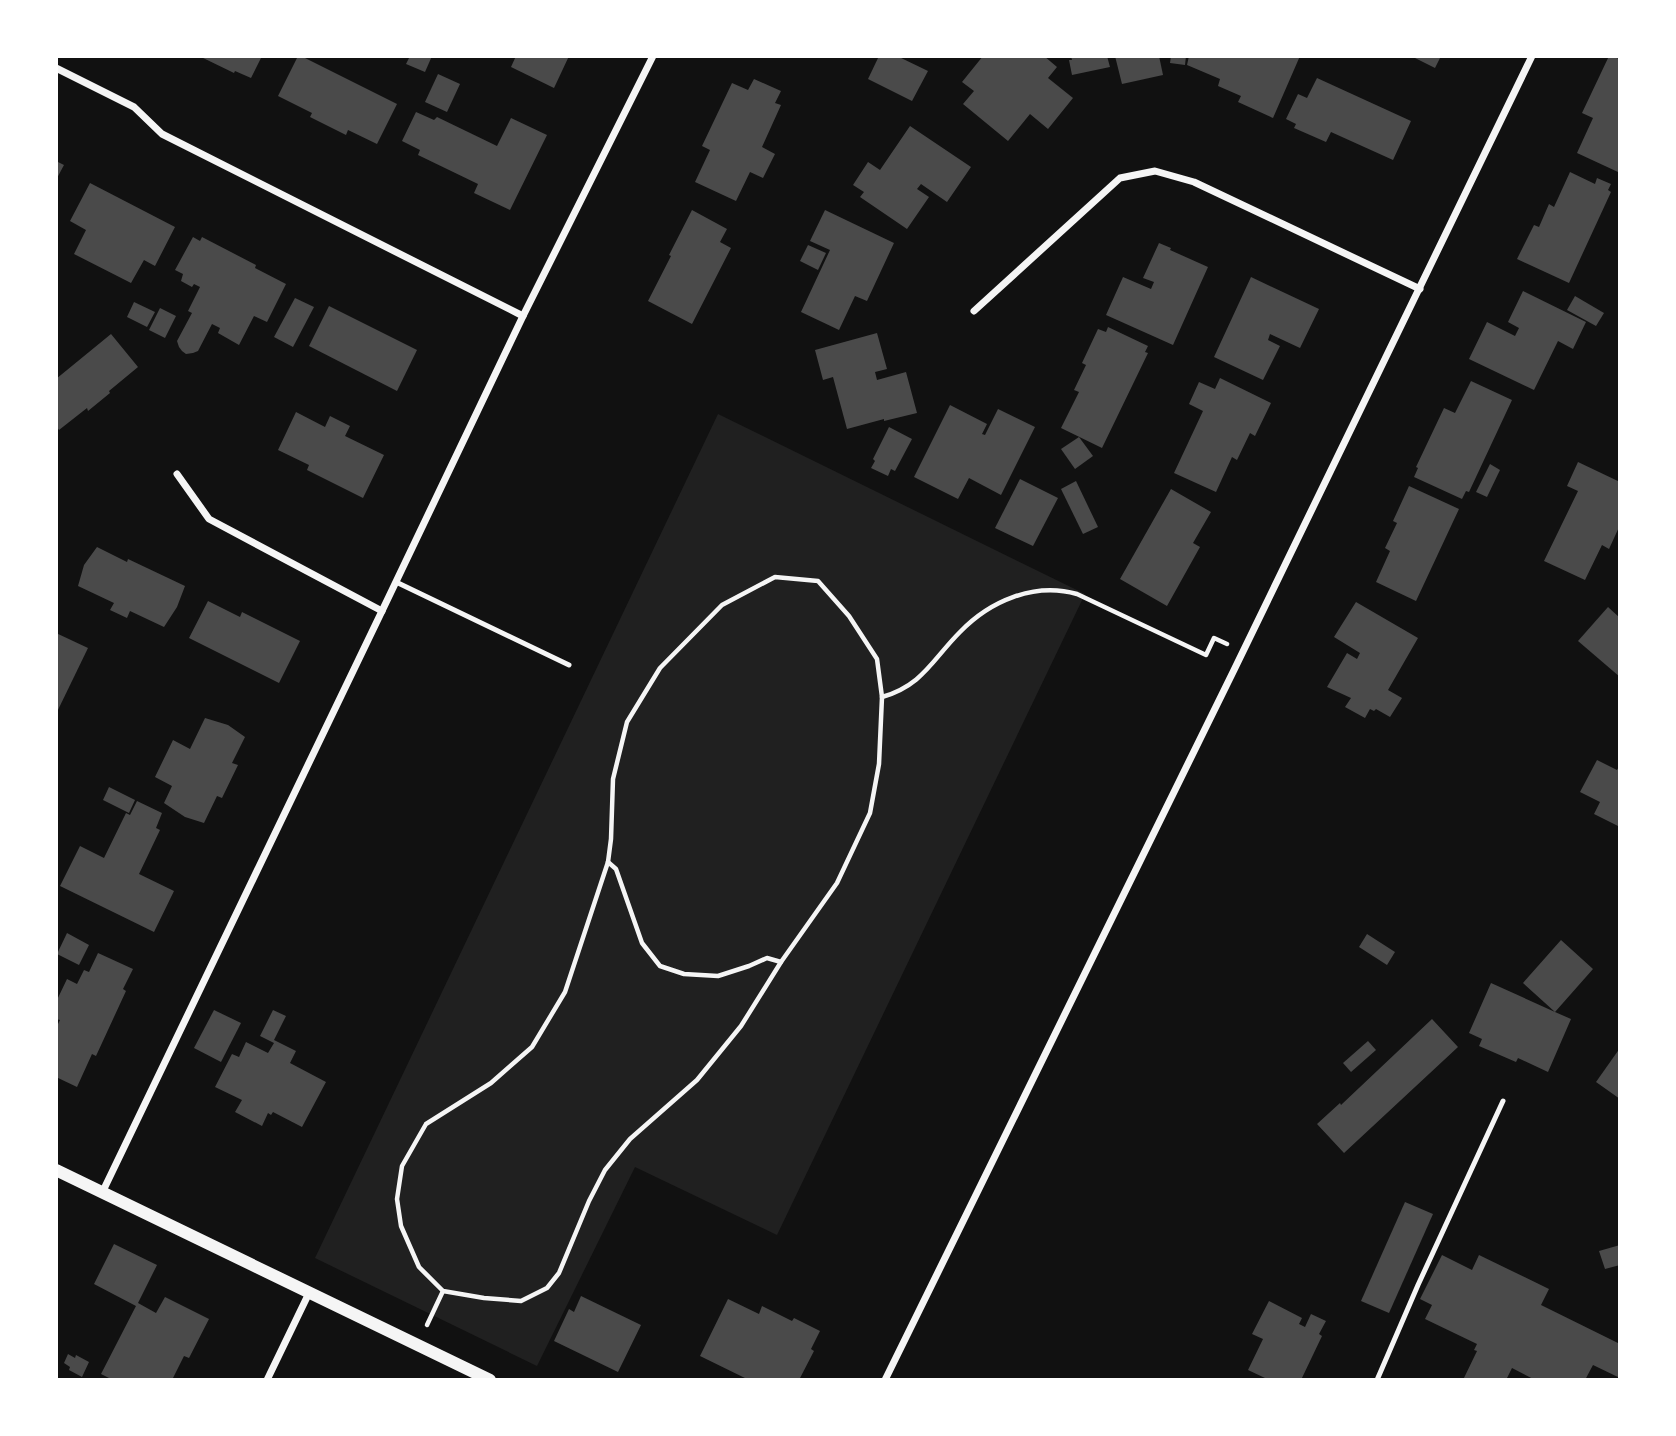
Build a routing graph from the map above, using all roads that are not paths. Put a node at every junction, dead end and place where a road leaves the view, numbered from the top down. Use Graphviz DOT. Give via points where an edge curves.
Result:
graph roads {
  1 [pos="653,56"];
  2 [pos="1532,56"];
  3 [pos="56,68"];
  4 [pos="1420,289"];
  5 [pos="974,310"];
  6 [pos="523,316"];
  7 [pos="177,474"];
  8 [pos="396,582"];
  9 [pos="382,611"];
  10 [pos="569,665"];
  11 [pos="1503,1101"];
  12 [pos="56,1170"];
  13 [pos="102,1193"];
  14 [pos="309,1293"];
  15 [pos="267,1380"];
  16 [pos="490,1380"];
  17 [pos="885,1380"];
  18 [pos="1377,1380"];
  1 -- 6 [label="street"];
  2 -- 4 [label="street"];
  3 -- 6 [label="street" via="134,107 162,134"];
  4 -- 5 [label="street" via="1194,181 1154,171 1120,178"];
  4 -- 17 [label="street"];
  6 -- 8 [label="street"];
  7 -- 9 [label="street" via="209,519"];
  8 -- 9 [label="street"];
  8 -- 10 [label="lane"];
  9 -- 13 [label="street"];
  11 -- 18 [label="lane"];
  12 -- 13 [label="street"];
  13 -- 14 [label="street"];
  14 -- 15 [label="street"];
  14 -- 16 [label="street"];
}
